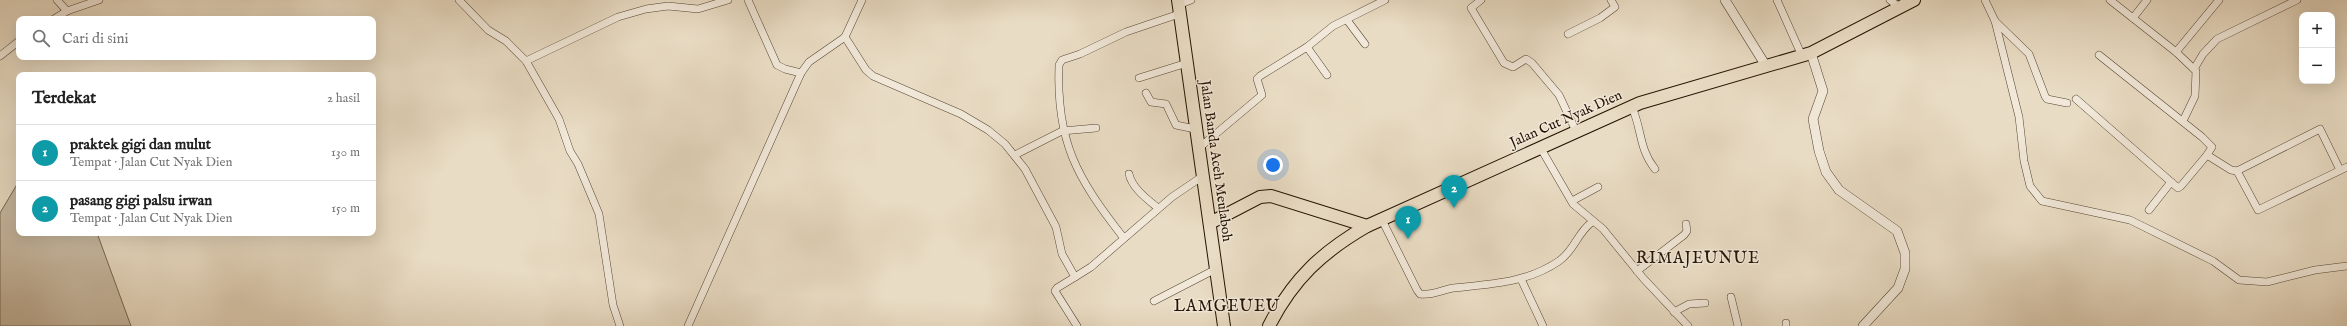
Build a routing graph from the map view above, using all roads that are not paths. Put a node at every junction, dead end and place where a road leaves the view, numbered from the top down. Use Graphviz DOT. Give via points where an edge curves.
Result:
graph roads {
  1 [pos="57,0"];
  2 [pos="99,0"];
  3 [pos="459,0"];
  4 [pos="728,0"];
  5 [pos="748,0"];
  6 [pos="862,0"];
  7 [pos="1191,0"];
  8 [pos="1385,0"];
  9 [pos="1481,0"];
  10 [pos="1611,0"];
  11 [pos="1725,0"];
  12 [pos="1777,0"];
  13 [pos="1914,0"];
  14 [pos="1985,0"];
  15 [pos="2110,0"];
  16 [pos="2147,0"];
  17 [pos="2219,0"];
  18 [pos="2297,0"];
  19 [pos="1894,4"];
  20 [pos="1178,6"];
  21 [pos="67,11"];
  22 [pos="59,16"];
  23 [pos="2133,18"];
  24 [pos="1347,20"];
  25 [pos="1994,21"];
  26 [pos="1568,34"];
  27 [pos="845,36"];
  28 [pos="16,43"];
  29 [pos="1365,44"];
  30 [pos="1307,47"];
  31 [pos="2176,52"];
  32 [pos="1806,55"];
  33 [pos="2100,55"];
  34 [pos="0,56"];
  35 [pos="526,61"];
  36 [pos="1187,63"];
  37 [pos="1766,66"];
  38 [pos="2194,69"];
  39 [pos="801,72"];
  40 [pos="1327,75"];
  41 [pos="1139,78"];
  42 [pos="1146,93"];
  43 [pos="2076,99"];
  44 [pos="2067,103"];
  45 [pos="1632,106"];
  46 [pos="2183,121"];
  47 [pos="1096,128"];
  48 [pos="1195,129"];
  49 [pos="1062,131"];
  50 [pos="1576,131"];
  51 [pos="1540,147"];
  52 [pos="1199,148"];
  53 [pos="1015,155"];
  54 [pos="2208,155"];
  55 [pos="2347,167"];
  56 [pos="1655,169"];
  57 [pos="2340,170"];
  58 [pos="2236,171"];
  59 [pos="1129,174"];
  60 [pos="1203,176"];
  61 [pos="2171,182"];
  62 [pos="1598,187"];
  63 [pos="1572,201"];
  64 [pos="1158,208"];
  65 [pos="2149,210"];
  66 [pos="1382,220"];
  67 [pos="1592,222"];
  68 [pos="1210,223"];
  69 [pos="1686,224"];
  70 [pos="1367,226"];
  71 [pos="1124,237"];
  72 [pos="2347,266"];
  73 [pos="1216,269"];
  74 [pos="1636,271"];
  75 [pos="1075,278"];
  76 [pos="1521,279"];
  77 [pos="1732,297"];
  78 [pos="1154,301"];
  79 [pos="1705,303"];
  80 [pos="1674,312"];
  81 [pos="620,326"];
  82 [pos="688,326"];
  83 [pos="1077,326"];
  84 [pos="1224,326"];
  85 [pos="1269,326"];
  86 [pos="1543,326"];
  87 [pos="1688,326"];
  88 [pos="1738,326"];
  89 [pos="1863,326"];
  1 -- 21 [label="street"];
  2 -- 21 [label="street"];
  3 -- 35 [label="street" via="488,30 506,41"];
  4 -- 35 [label="street" via="698,9 668,6 618,17"];
  5 -- 39 [label="street" via="777,65"];
  6 -- 27 [label="street"];
  7 -- 20 [label="street"];
  8 -- 24 [label="street"];
  9 -- 50 [label="street" via="1471,8 1504,63 1513,67 1526,59 1532,63 1559,95"];
  10 -- 26 [label="street" via="1615,7 1600,18"];
  11 -- 37 [label="street"];
  12 -- 32 [label="street"];
  13 -- 19 [label="highway, Jalan Cut Nyak Dien"];
  14 -- 25 [label="street"];
  15 -- 23 [label="street"];
  16 -- 23 [label="street"];
  17 -- 31 [label="street"];
  18 -- 38 [label="street" via="2217,40 2203,54"];
  19 -- 32 [label="highway, Jalan Cut Nyak Dien"];
  20 -- 36 [label="highway, Jalan Banda Aceh Meulaboh"];
  20 -- 49 [label="street" via="1060,62 1058,93"];
  21 -- 22 [label="street"];
  23 -- 31 [label="street"];
  24 -- 29 [label="street"];
  24 -- 30 [label="street" via="1333,26"];
  25 -- 44 [label="street" via="2028,54 2045,96"];
  25 -- 72 [label="street" via="2019,117 2030,186 2042,201 2130,220 2213,261 2239,280 2267,282 2315,270"];
  27 -- 39 [label="street" via="809,62"];
  27 -- 53 [label="street" via="866,70 874,76 961,114 988,130"];
  28 -- 34 [label="street"];
  30 -- 40 [label="street"];
  30 -- 52 [label="street" via="1260,76 1257,83 1262,95"];
  31 -- 38 [label="street"];
  32 -- 37 [label="highway, Jalan Cut Nyak Dien"];
  32 -- 89 [label="street" via="1823,91 1813,119 1826,172 1839,190 1897,231 1905,253 1905,269 1898,288"];
  33 -- 46 [label="street" via="2172,115"];
  35 -- 81 [label="street" via="559,119 570,151 599,214 613,305"];
  36 -- 41 [label="street"];
  36 -- 48 [label="highway, Jalan Banda Aceh Meulaboh"];
  37 -- 45 [label="highway, Jalan Cut Nyak Dien"];
  38 -- 46 [label="street" via="2196,96"];
  39 -- 82 [label="street"];
  42 -- 48 [label="street" via="1151,102 1166,104 1176,125"];
  43 -- 61 [label="street"];
  45 -- 50 [label="highway, Jalan Cut Nyak Dien"];
  45 -- 56 [label="street" via="1640,128 1640,140 1644,151"];
  46 -- 54 [label="street" via="2212,147"];
  47 -- 49 [label="street"];
  48 -- 52 [label="highway, Jalan Banda Aceh Meulaboh"];
  49 -- 53 [label="street"];
  49 -- 71 [label="street" via="1072,157 1095,200"];
  50 -- 51 [label="highway, Jalan Cut Nyak Dien"];
  51 -- 63 [label="street"];
  51 -- 66 [label="highway, Jalan Cut Nyak Dien"];
  52 -- 60 [label="highway, Jalan Banda Aceh Meulaboh"];
  53 -- 75 [label="street" via="1056,227 1062,254"];
  54 -- 58 [label="street"];
  54 -- 61 [label="street" via="2180,188"];
  55 -- 57 [label="street"];
  57 -- 58 [label="street" via="2258,210"];
  57 -- 58 [label="street" via="2320,129"];
  59 -- 64 [label="street" via="1139,190"];
  60 -- 64 [label="street"];
  60 -- 68 [label="highway, Jalan Banda Aceh Meulaboh"];
  61 -- 65 [label="street"];
  62 -- 63 [label="street"];
  63 -- 67 [label="street"];
  64 -- 71 [label="street"];
  66 -- 70 [label="highway, Jalan Cut Nyak Dien"];
  66 -- 76 [label="street" via="1420,294 1495,285"];
  67 -- 74 [label="street" via="1603,229"];
  67 -- 76 [label="street" via="1582,230 1575,246 1560,260 1534,275"];
  68 -- 70 [label="highway" via="1260,197 1271,196"];
  68 -- 73 [label="highway, Jalan Banda Aceh Meulaboh"];
  69 -- 74 [label="street" via="1687,231 1684,235"];
  70 -- 85 [label="highway, Jalan Cut Nyak Dien" via="1310,266 1294,284"];
  71 -- 75 [label="street"];
  73 -- 78 [label="street"];
  73 -- 84 [label="highway, Jalan Banda Aceh Meulaboh"];
  74 -- 80 [label="street"];
  75 -- 83 [label="street" via="1055,291"];
  76 -- 86 [label="street"];
  77 -- 88 [label="street"];
  79 -- 80 [label="street" via="1689,304"];
  80 -- 87 [label="street"];
}
